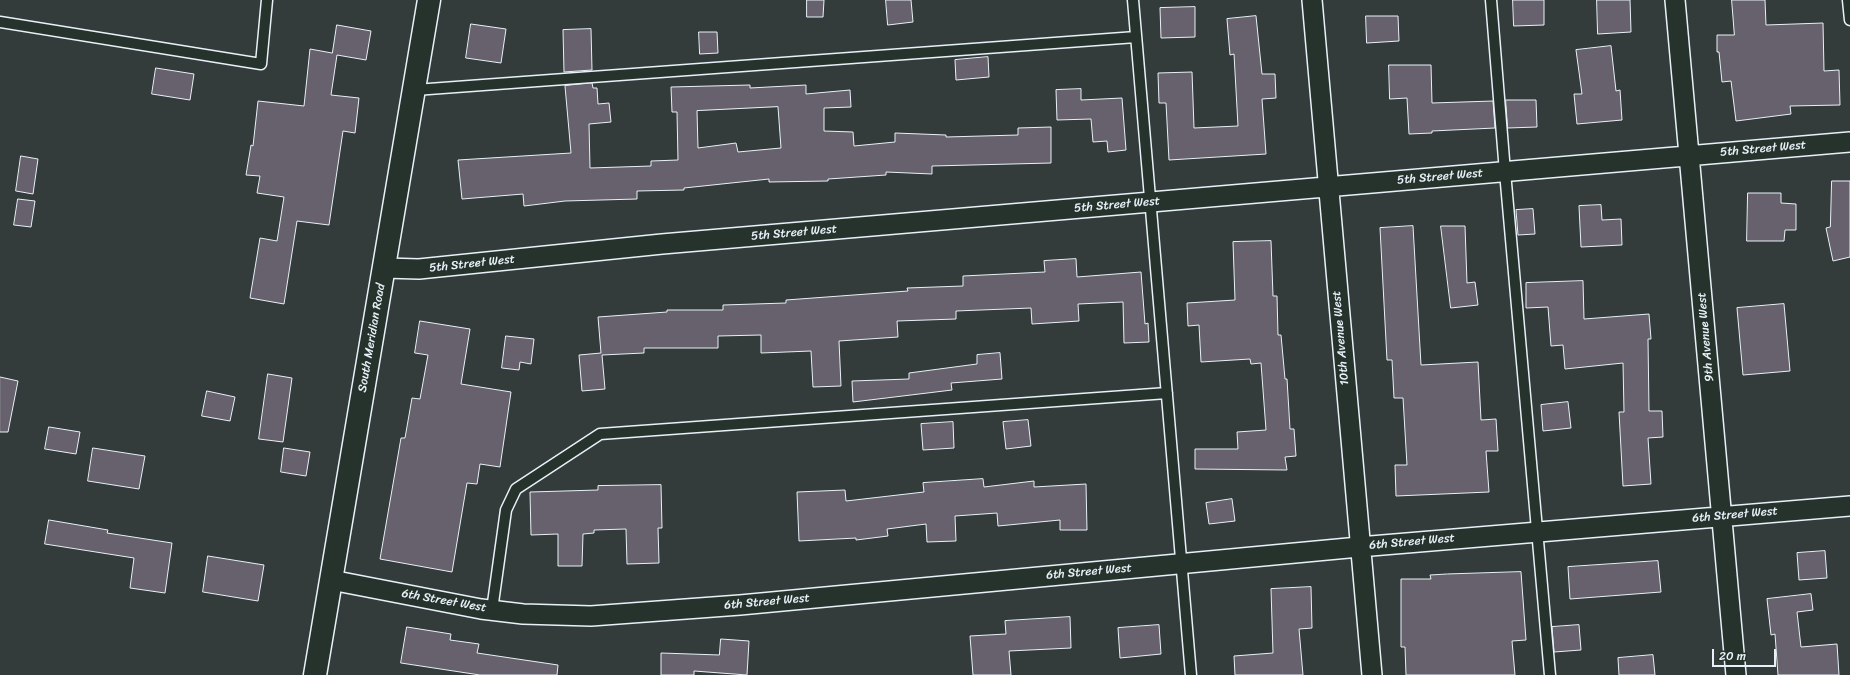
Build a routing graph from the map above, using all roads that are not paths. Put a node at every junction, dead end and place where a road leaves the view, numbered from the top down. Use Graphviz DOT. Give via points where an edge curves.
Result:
graph roads {
  1 [pos="267,0"];
  2 [pos="429,0"];
  3 [pos="1133,0"];
  4 [pos="1312,0"];
  5 [pos="1491,0"];
  6 [pos="1675,0"];
  7 [pos="1848,0"];
  8 [pos="1850,20"];
  9 [pos="0,22"];
  10 [pos="1136,37"];
  11 [pos="414,90"];
  12 [pos="1850,142"];
  13 [pos="1688,156"];
  14 [pos="1505,172"];
  15 [pos="1328,187"];
  16 [pos="1152,202"];
  17 [pos="385,268"];
  18 [pos="1167,393"];
  19 [pos="1850,506"];
  20 [pos="1722,516"];
  21 [pos="1538,531"];
  22 [pos="1359,547"];
  23 [pos="1181,564"];
  24 [pos="331,580"];
  25 [pos="492,610"];
  26 [pos="315,675"];
  27 [pos="1191,675"];
  28 [pos="1372,675"];
  29 [pos="1550,675"];
  30 [pos="1736,675"];
  1 -- 9 [label="lane" via="261,64"];
  2 -- 11 [label="street, South Meridian Road"];
  3 -- 10 [label="lane"];
  4 -- 15 [label="street, 10th Avenue West"];
  5 -- 14 [label="lane"];
  6 -- 13 [label="street, 9th Avenue West"];
  7 -- 8 [label="lane"];
  10 -- 11 [label="lane"];
  10 -- 16 [label="lane"];
  11 -- 17 [label="street, South Meridian Road"];
  12 -- 13 [label="street, 5th Street West"];
  13 -- 14 [label="street, 5th Street West"];
  13 -- 20 [label="street, 9th Avenue West"];
  14 -- 15 [label="street, 5th Street West"];
  14 -- 21 [label="lane"];
  15 -- 16 [label="street, 5th Street West"];
  15 -- 22 [label="street, 10th Avenue West"];
  16 -- 17 [label="street, 5th Street West" via="662,244 419,269"];
  16 -- 18 [label="lane"];
  17 -- 24 [label="street, South Meridian Road"];
  18 -- 23 [label="lane"];
  18 -- 25 [label="lane" via="600,434 516,489 506,510"];
  19 -- 20 [label="street, 6th Street West"];
  20 -- 21 [label="street, 6th Street West"];
  20 -- 30 [label="street, 9th Avenue West"];
  21 -- 22 [label="street, 6th Street West"];
  21 -- 29 [label="lane"];
  22 -- 23 [label="street, 6th Street West"];
  22 -- 28 [label="street, 10th Avenue West"];
  23 -- 25 [label="street, 6th Street West" via="740,605 599,615 523,614"];
  23 -- 27 [label="lane"];
  24 -- 25 [label="street, 6th Street West"];
  24 -- 26 [label="street, South Meridian Road"];
}
